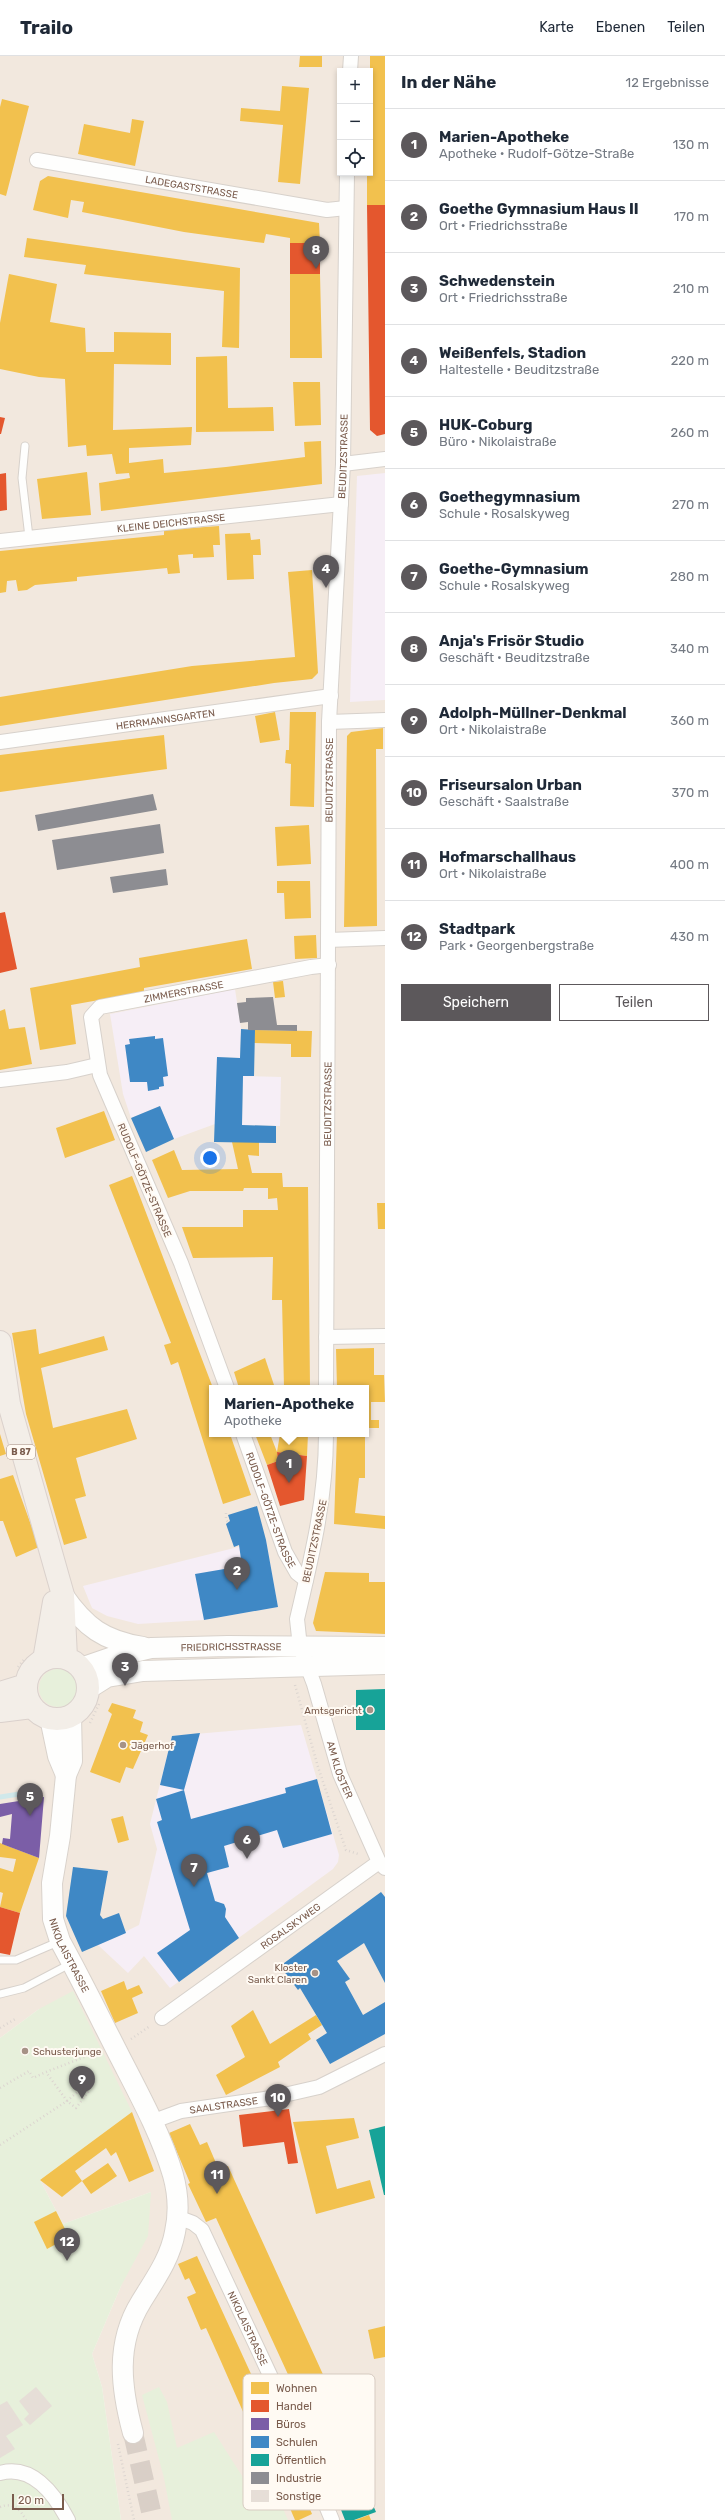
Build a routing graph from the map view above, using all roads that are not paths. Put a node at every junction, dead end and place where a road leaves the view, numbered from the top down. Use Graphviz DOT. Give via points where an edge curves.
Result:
graph roads {
  1 [pos="351,56"];
  2 [pos="350,68"];
  3 [pos="37,160"];
  4 [pos="347,176"];
  5 [pos="346,208"];
  6 [pos="25,446"];
  7 [pos="385,458"];
  8 [pos="344,464"];
  9 [pos="341,504"];
  10 [pos="29,537"];
  11 [pos="0,541"];
  12 [pos="331,696"];
  13 [pos="385,720"];
  14 [pos="329,722"];
  15 [pos="0,742"];
  16 [pos="385,938"];
  17 [pos="328,940"];
  18 [pos="329,965"];
  19 [pos="97,1065"];
  20 [pos="0,1080"];
  21 [pos="385,1336"];
  22 [pos="326,1337"];
  23 [pos="0,1342"];
  24 [pos="226,1385"];
  25 [pos="326,1385"];
  26 [pos="244,1437"];
  27 [pos="326,1437"];
  28 [pos="55,1567"];
  29 [pos="306,1580"];
  30 [pos="63,1595"];
  31 [pos="300,1647"];
  32 [pos="385,1647"];
  33 [pos="151,1648"];
  34 [pos="44,1660"];
  35 [pos="73,1663"];
  36 [pos="385,1664"];
  37 [pos="308,1667"];
  38 [pos="26,1685"];
  39 [pos="0,1693"];
  40 [pos="95,1695"];
  41 [pos="0,1711"];
  42 [pos="51,1714"];
  43 [pos="377,1866"];
  44 [pos="60,1941"];
  45 [pos="0,1960"];
  46 [pos="72,1962"];
  47 [pos="0,1994"];
  48 [pos="162,2018"];
  49 [pos="385,2054"];
  50 [pos="151,2122"];
  51 [pos="177,2217"];
  52 [pos="269,2374"];
  53 [pos="125,2437"];
  54 [pos="0,2472"];
  55 [pos="328,2510"];
  56 [pos="68,2520"];
  57 [pos="332,2520"];
  1 -- 2 [label="street"];
  3 -- 5 [label="street, LADEGASTSTRASSE" via="320,209"];
  4 -- 5 [label="street, BEUDITZSTRASSE"];
  5 -- 8 [label="street, BEUDITZSTRASSE"];
  6 -- 10 [label="lane" via="22,478"];
  7 -- 8 [label="street"];
  8 -- 9 [label="street, BEUDITZSTRASSE"];
  9 -- 10 [label="street, KLEINE DEICHSTRASSE"];
  9 -- 12 [label="street, BEUDITZSTRASSE"];
  10 -- 11 [label="street, KLEINE DEICHSTRASSE"];
  12 -- 14 [label="street, BEUDITZSTRASSE"];
  12 -- 15 [label="street, HERRMANNSGARTEN"];
  13 -- 14 [label="street"];
  14 -- 17 [label="street, BEUDITZSTRASSE"];
  16 -- 17 [label="street"];
  17 -- 18 [label="street, BEUDITZSTRASSE"];
  18 -- 19 [label="street, ZIMMERSTRASSE" via="100,1007 91,1017"];
  18 -- 22 [label="street, BEUDITZSTRASSE"];
  19 -- 20 [label="street" via="67,1072"];
  19 -- 24 [label="street, RUDOLF-GÖTZE-STRASSE" via="181,1263"];
  21 -- 22 [label="street"];
  22 -- 25 [label="street, BEUDITZSTRASSE"];
  23 -- 28 [label="main road, B 87" via="9,1404"];
  26 -- 29 [label="street, RUDOLF-GÖTZE-STRASSE" via="285,1552 297,1573"];
  27 -- 29 [label="street, BEUDITZSTRASSE" via="324,1497"];
  28 -- 30 [label="main road, B 87"];
  28 -- 34 [label="main road, B 87" via="54,1608"];
  29 -- 31 [label="street, BEUDITZSTRASSE" via="297,1619"];
  30 -- 33 [label="main road" via="83,1620 108,1638"];
  30 -- 35 [label="main road, B 87"];
  31 -- 32 [label="main road, FRIEDRICHSSTRASSE"];
  31 -- 33 [label="main road, FRIEDRICHSSTRASSE"];
  31 -- 37 [label="street, BEUDITZSTRASSE"];
  33 -- 35 [label="main road, FRIEDRICHSSTRASSE"];
  34 -- 35 [label="main road" via="55,1657"];
  34 -- 38 [label="main road" via="32,1670"];
  35 -- 40 [label="main road" via="86,1678"];
  36 -- 37 [label="main road, FRIEDRICHSSTRASSE"];
  37 -- 40 [label="main road, FRIEDRICHSSTRASSE" via="143,1671 107,1677"];
  37 -- 43 [label="street, AM KLOSTER" via="340,1774"];
  38 -- 39 [label="main road"];
  38 -- 42 [label="main road" via="27,1696"];
  40 -- 42 [label="main road" via="83,1705"];
  41 -- 42 [label="main road"];
  42 -- 44 [label="main road, NIKOLAISTRASSE" via="58,1756 66,1775 51,1902"];
  43 -- 48 [label="street, ROSALSKYWEG"];
  44 -- 45 [label="lane" via="16,1960"];
  44 -- 46 [label="main road, NIKOLAISTRASSE"];
  46 -- 47 [label="lane" via="24,1988"];
  46 -- 50 [label="main road, NIKOLAISTRASSE" via="122,2044"];
  49 -- 50 [label="street, SAALSTRASSE" via="319,2087 234,2105 181,2111"];
  50 -- 51 [label="main road, NIKOLAISTRASSE" via="173,2175 177,2195"];
  51 -- 52 [label="street, NIKOLAISTRASSE" via="193,2223 202,2230"];
  51 -- 53 [label="main road, NIKOLAISTRASSE" via="170,2251 131,2321 125,2342 122,2384"];
  54 -- 56 [label="street" via="23,2473 42,2483 58,2502"];
  55 -- 57 [label="street, NIKOLAISTRASSE"];
}
